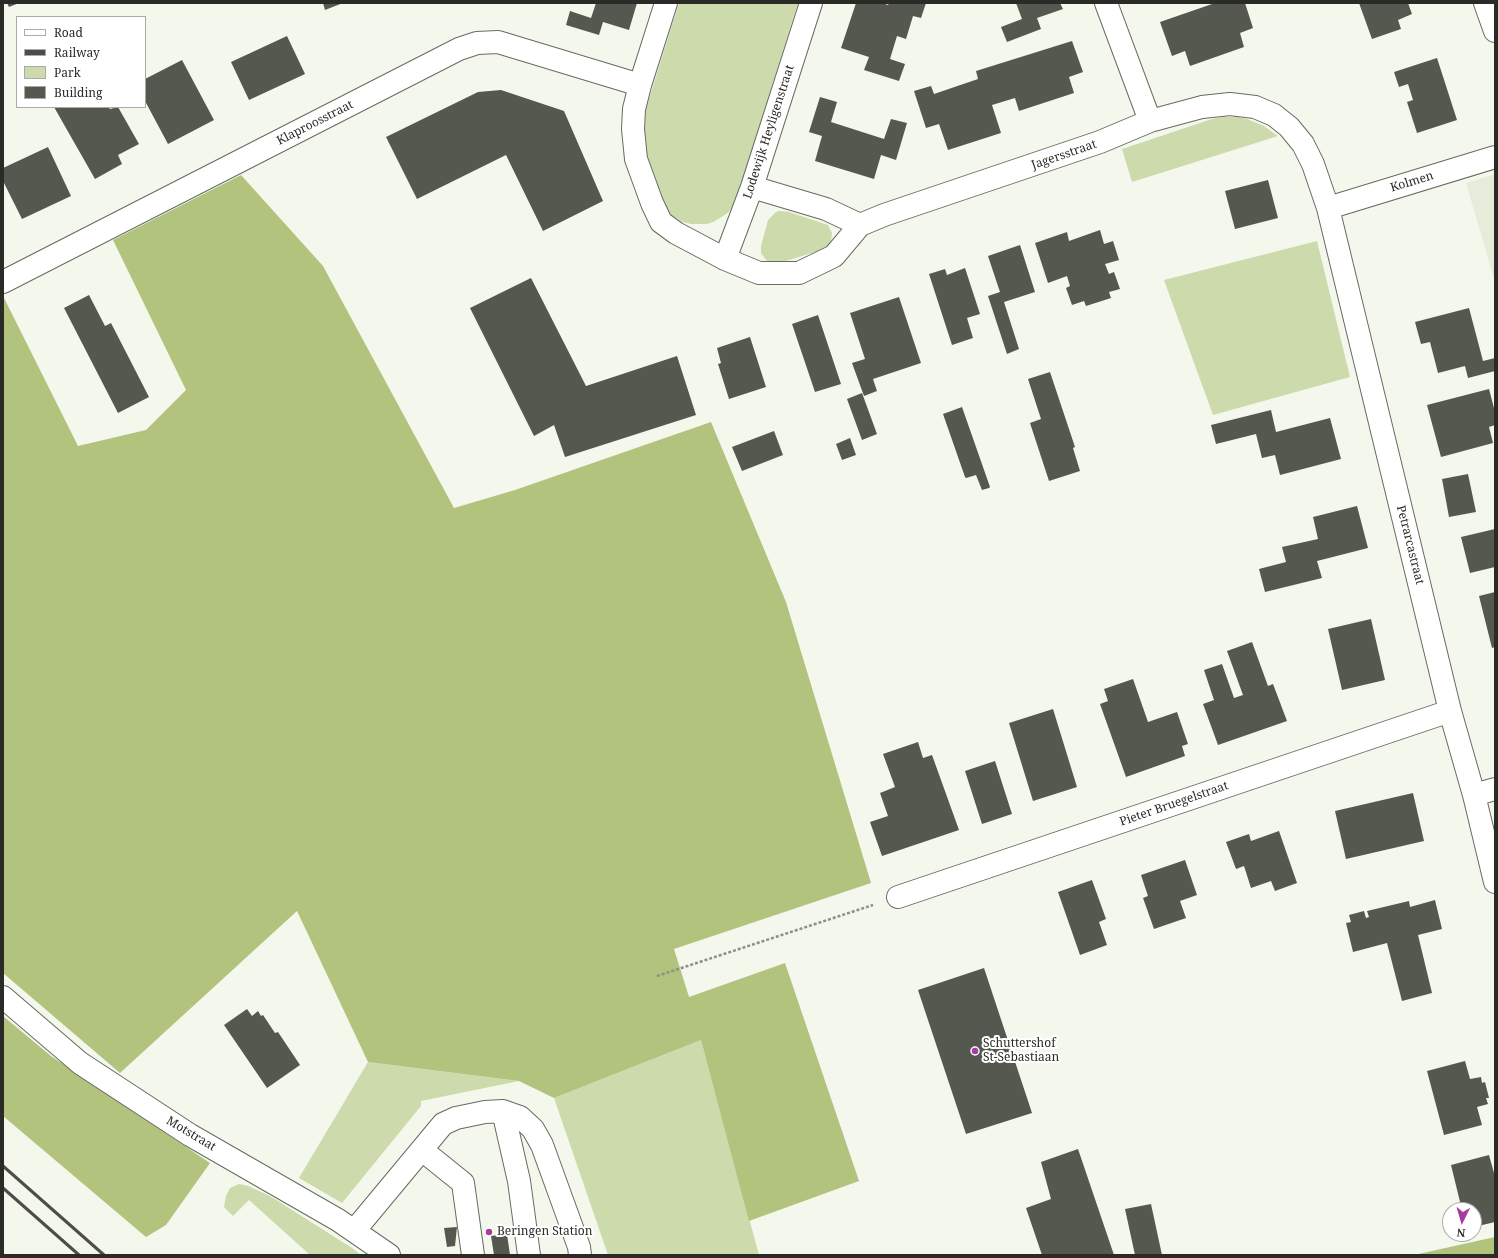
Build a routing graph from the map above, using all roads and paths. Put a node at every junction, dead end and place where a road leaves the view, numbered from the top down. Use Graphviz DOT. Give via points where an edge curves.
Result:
graph roads {
  1 [pos="666,3"];
  2 [pos="812,3"];
  3 [pos="1106,3"];
  4 [pos="1486,3"];
  5 [pos="1495,31"];
  6 [pos="640,85"];
  7 [pos="1150,121"];
  8 [pos="1495,157"];
  9 [pos="752,187"];
  10 [pos="1328,208"];
  11 [pos="860,225"];
  12 [pos="725,259"];
  13 [pos="3,282"];
  14 [pos="1450,711"];
  15 [pos="1495,789"];
  16 [pos="1474,795"];
  17 [pos="1495,882"];
  18 [pos="898,897"];
  19 [pos="657,976"];
  20 [pos="3,997"];
  21 [pos="503,1111"];
  22 [pos="422,1150"];
  23 [pos="354,1231"];
  24 [pos="389,1255"];
  25 [pos="473,1255"];
  26 [pos="529,1255"];
  27 [pos="580,1255"];
  1 -- 6 [label="street"];
  2 -- 9 [label="street, Lodewijk Heyligenstraat"];
  3 -- 7 [label="street"];
  4 -- 5 [label="street"];
  6 -- 12 [label="street" via="634,109 636,159 660,222"];
  6 -- 13 [label="street, Klaproosstraat" via="498,42 477,43 459,49"];
  7 -- 10 [label="street, Jagersstraat" via="1202,107 1230,104 1255,107 1274,115 1289,127 1303,144 1313,164"];
  7 -- 11 [label="street, Jagersstraat" via="1100,142 884,214"];
  8 -- 10 [label="street, Kolmen"];
  9 -- 11 [label="street" via="826,210"];
  9 -- 12 [label="street, Lodewijk Heyligenstraat"];
  10 -- 14 [label="street, Petrarcastraat"];
  11 -- 12 [label="street" via="834,256 799,273 759,272"];
  14 -- 16 [label="street, Petrarcastraat"];
  14 -- 18 [label="street, Pieter Bruegelstraat"];
  15 -- 16 [label="street"];
  16 -- 17 [label="street, Petrarcastraat"];
  18 -- 19 [label="path"];
  20 -- 23 [label="street, Motstraat" via="80,1062 190,1135"];
  21 -- 22 [label="street" via="456,1118 443,1124"];
  21 -- 26 [label="street" via="519,1181"];
  21 -- 27 [label="street" via="520,1117 533,1129 544,1152"];
  22 -- 23 [label="street"];
  22 -- 25 [label="street" via="463,1183"];
  23 -- 24 [label="street, Motstraat"];
}
